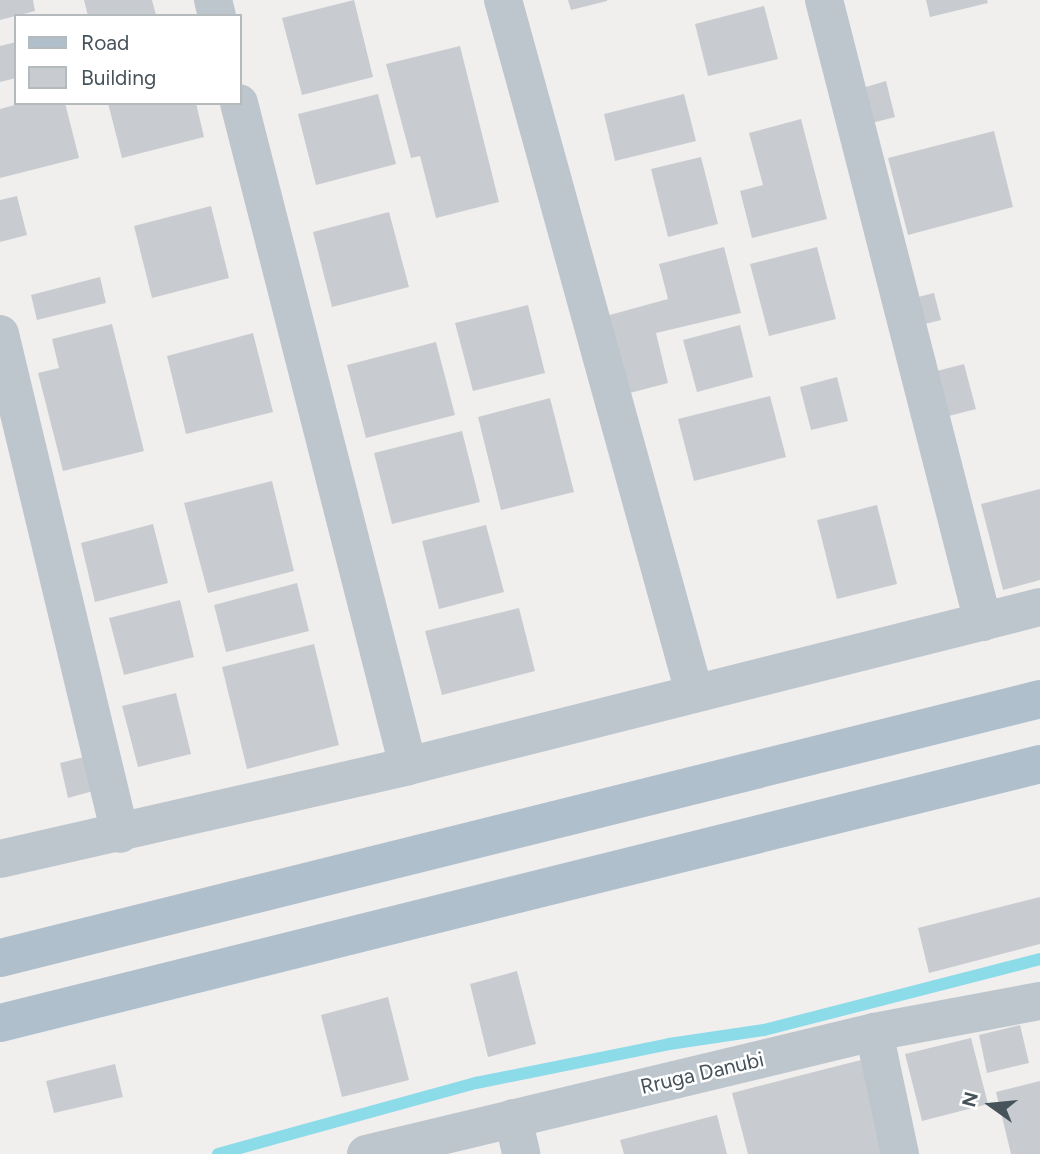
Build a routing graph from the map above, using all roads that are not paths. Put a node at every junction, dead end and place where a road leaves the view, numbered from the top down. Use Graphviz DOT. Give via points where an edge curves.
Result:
graph roads {
  1 [pos="503,0"];
  2 [pos="824,0"];
  3 [pos="240,105"];
  4 [pos="0,334"];
  5 [pos="1040,607"];
  6 [pos="983,622"];
  7 [pos="694,692"];
  8 [pos="1040,699"];
  9 [pos="1040,764"];
  10 [pos="408,766"];
  11 [pos="120,834"];
  12 [pos="0,859"];
  13 [pos="0,958"];
  14 [pos="1040,1001"];
  15 [pos="0,1023"];
  16 [pos="874,1032"];
  17 [pos="517,1136"];
  18 [pos="366,1154"];
  19 [pos="900,1154"];
  1 -- 7 [label="street"];
  2 -- 6 [label="street"];
  3 -- 10 [label="street"];
  4 -- 11 [label="street"];
  5 -- 6 [label="street"];
  6 -- 7 [label="street"];
  7 -- 10 [label="street"];
  8 -- 13 [label="main road"];
  9 -- 15 [label="main road"];
  10 -- 11 [label="street"];
  11 -- 12 [label="street"];
  14 -- 16 [label="street, Rruga Danubi"];
  16 -- 17 [label="street, Rruga Danubi"];
  16 -- 19 [label="street"];
  17 -- 18 [label="street, Rruga Danubi"];
}
